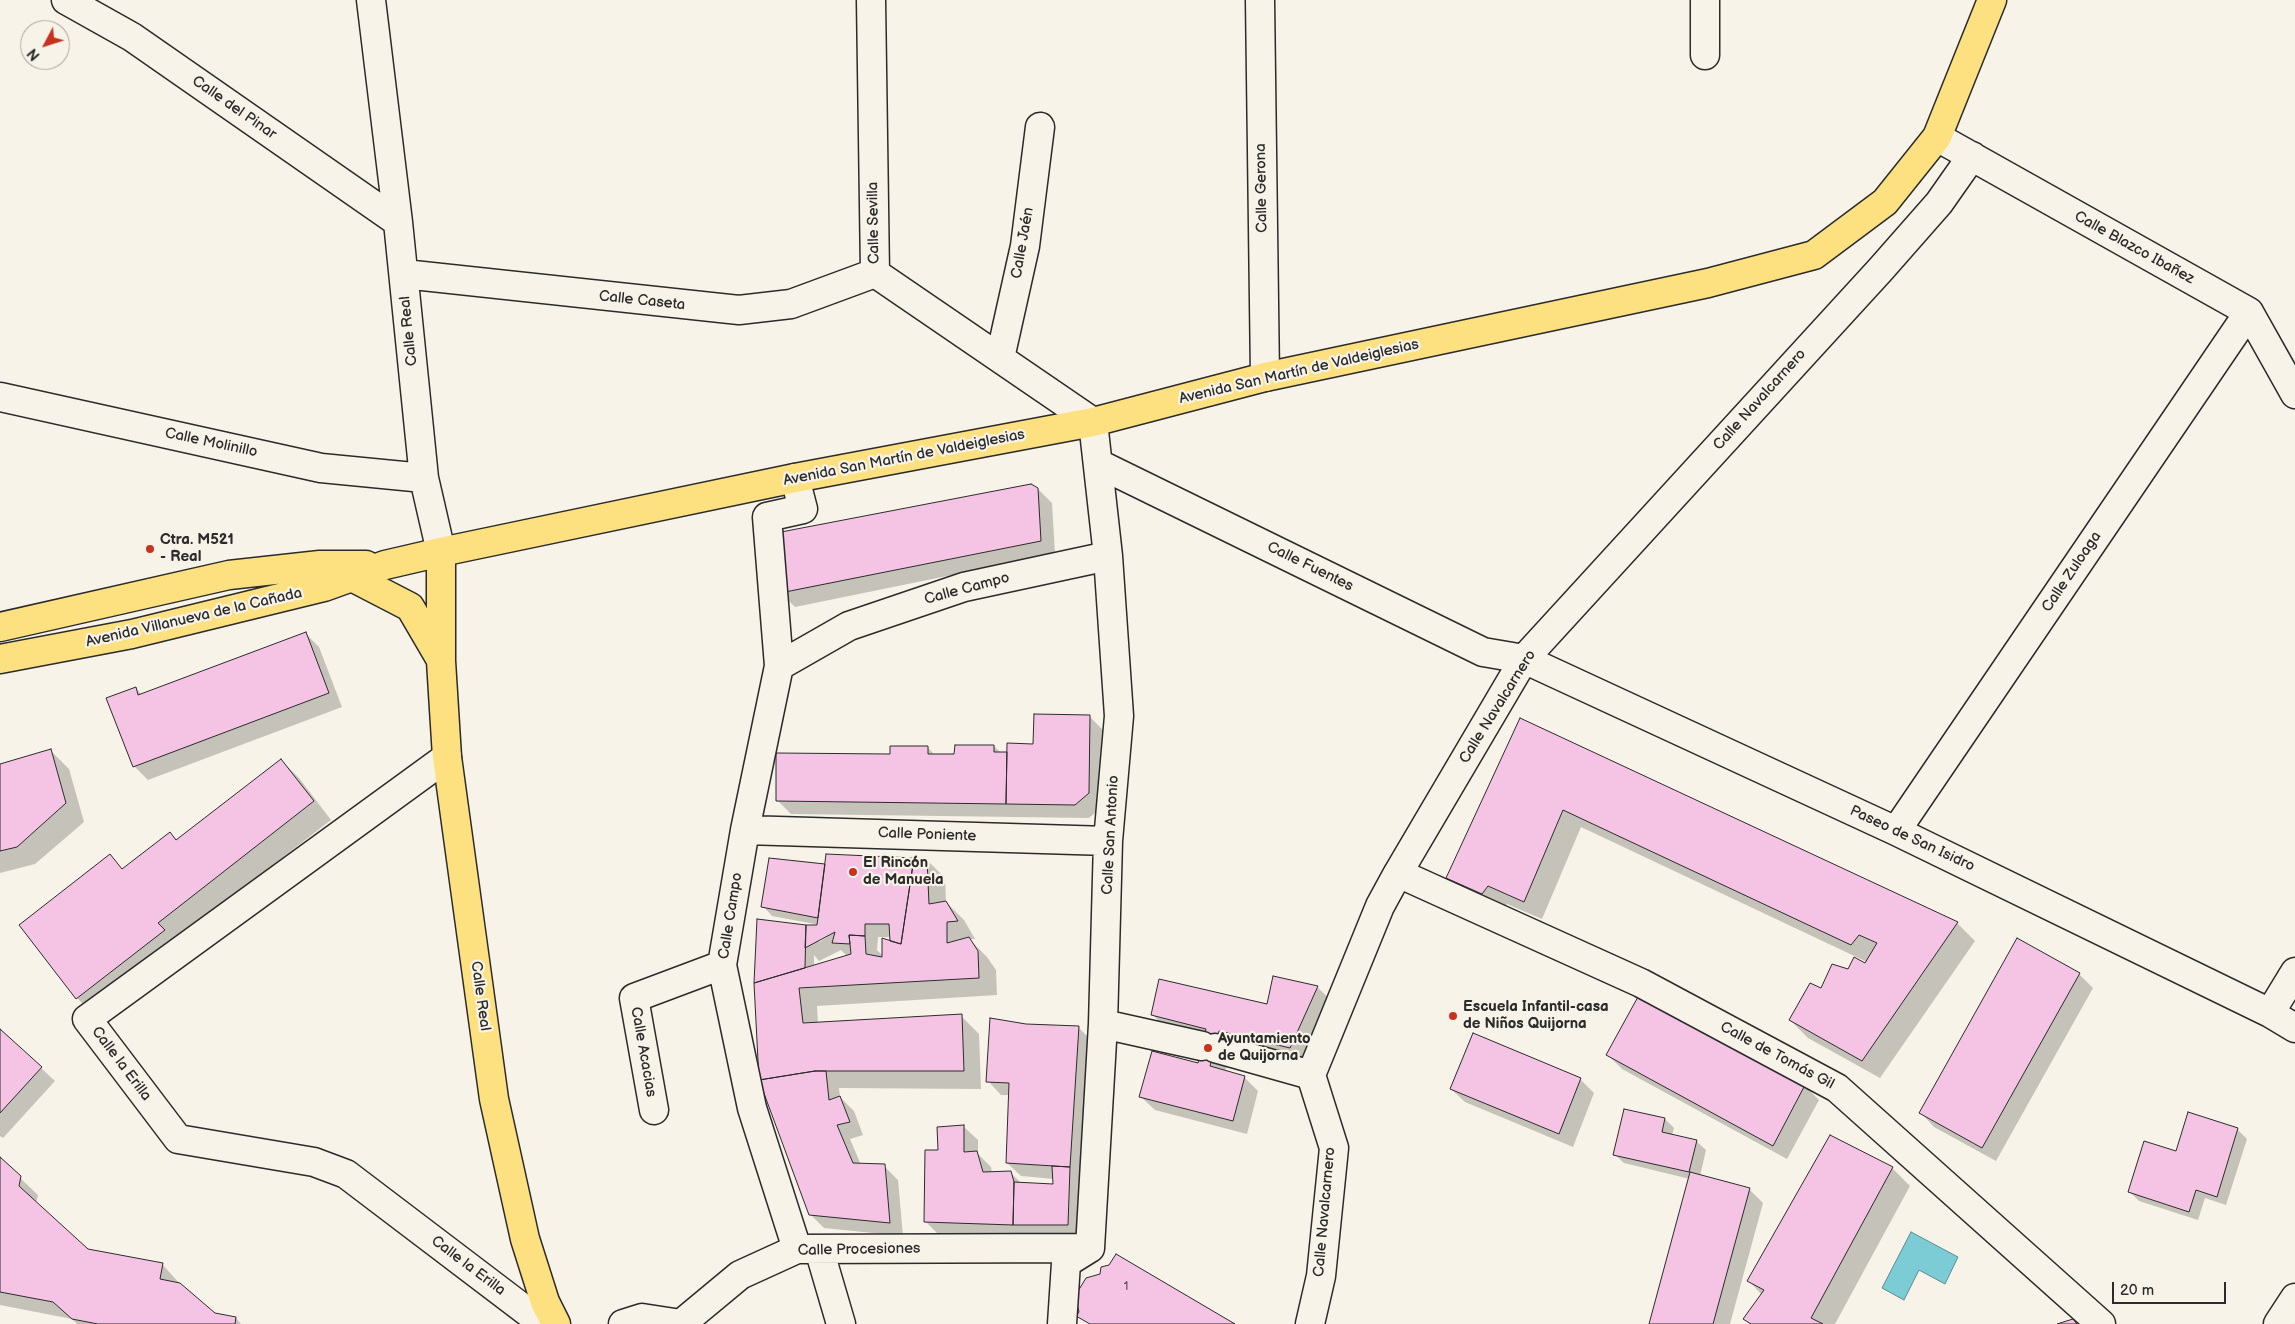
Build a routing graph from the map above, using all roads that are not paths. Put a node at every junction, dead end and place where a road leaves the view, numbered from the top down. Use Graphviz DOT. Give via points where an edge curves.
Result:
graph roads {
  1 [pos="66,0"];
  2 [pos="371,0"];
  3 [pos="871,0"];
  4 [pos="1260,0"];
  5 [pos="1705,0"];
  6 [pos="1992,0"];
  7 [pos="1705,55"];
  8 [pos="1040,127"];
  9 [pos="1937,136"];
  10 [pos="1972,156"];
  11 [pos="398,222"];
  12 [pos="875,273"];
  13 [pos="404,274"];
  14 [pos="2249,312"];
  15 [pos="1000,358"];
  16 [pos="1265,377"];
  17 [pos="2295,394"];
  18 [pos="0,397"];
  19 [pos="1093,422"];
  20 [pos="1099,464"];
  21 [pos="424,478"];
  22 [pos="795,478"];
  23 [pos="441,552"];
  24 [pos="1108,556"];
  25 [pos="385,565"];
  26 [pos="352,577"];
  27 [pos="0,627"];
  28 [pos="0,659"];
  29 [pos="1524,659"];
  30 [pos="441,661"];
  31 [pos="779,666"];
  32 [pos="447,757"];
  33 [pos="745,830"];
  34 [pos="1896,831"];
  35 [pos="1108,841"];
  36 [pos="1398,873"];
  37 [pos="722,965"];
  38 [pos="2295,972"];
  39 [pos="2270,1013"];
  40 [pos="1103,1024"];
  41 [pos="2295,1028"];
  42 [pos="1311,1075"];
  43 [pos="654,1110"];
  44 [pos="1090,1248"];
  45 [pos="808,1249"];
  46 [pos="2295,1298"];
  47 [pos="540,1316"];
  48 [pos="623,1324"];
  49 [pos="841,1324"];
  50 [pos="1062,1324"];
  51 [pos="1310,1324"];
  52 [pos="2101,1324"];
  53 [pos="2278,1324"];
  1 -- 11 [label="street, Calle del Pinar" via="132,37"];
  2 -- 11 [label="street, Calle Real"];
  3 -- 12 [label="street, Calle Sevilla"];
  4 -- 16 [label="street, Calle Gerona"];
  5 -- 7 [label="street"];
  6 -- 9 [label="main road, Avenida San Martín de Valdeiglesias"];
  8 -- 15 [label="street, Calle Jaén" via="1025,246"];
  9 -- 10 [label="street, Calle Blazco Ibañez"];
  9 -- 16 [label="main road, Avenida San Martín de Valdeiglesias" via="1884,202 1814,254 1708,284"];
  10 -- 14 [label="street, Calle Blazco Ibañez"];
  10 -- 29 [label="street, Calle Navalcarnero" via="1939,203 1881,269"];
  11 -- 13 [label="street, Calle Real"];
  12 -- 13 [label="street, Calle Caseta" via="791,304 739,310"];
  12 -- 15 [label="street, Calle Sevilla"];
  13 -- 21 [label="street, Calle Real"];
  14 -- 17 [label="street"];
  14 -- 34 [label="street, Calle Zuloaga"];
  15 -- 19 [label="street, Calle Sevilla"];
  16 -- 19 [label="main road, Avenida San Martín de Valdeiglesias"];
  18 -- 21 [label="street, Calle Molinillo" via="322,468"];
  19 -- 20 [label="street, Calle San Antonio"];
  19 -- 22 [label="main road, Avenida San Martín de Valdeiglesias"];
  20 -- 24 [label="street, Calle San Antonio"];
  20 -- 29 [label="street, Calle Fuentes" via="1483,652"];
  21 -- 23 [label="street, Calle Real"];
  22 -- 23 [label="main road, Avenida San Martín de Valdeiglesias"];
  22 -- 31 [label="street, Calle Campo" via="803,509 767,517"];
  23 -- 25 [label="main road, Avenida Villanueva de la Cañada"];
  23 -- 30 [label="main road, Calle Real"];
  24 -- 31 [label="street, Calle Campo" via="964,587 849,626"];
  24 -- 35 [label="street, Calle San Antonio" via="1119,716"];
  25 -- 26 [label="main road, Avenida Villanueva de la Cañada"];
  25 -- 27 [label="main road, Avenida Villanueva de la Cañada" via="320,566 229,575"];
  26 -- 28 [label="main road, Avenida Villanueva de la Cañada" via="324,588 132,634"];
  26 -- 30 [label="main road, Calle Real" via="410,607"];
  29 -- 34 [label="street, Paseo de San Isidro"];
  29 -- 36 [label="street, Calle Navalcarnero"];
  30 -- 32 [label="main road, Calle Real"];
  31 -- 33 [label="street, Calle Campo"];
  32 -- 47 [label="main road, Calle Real" via="494,1099"];
  32 -- 47 [label="street, Calle la Erilla" via="87,1019 178,1139 314,1162 346,1174"];
  33 -- 35 [label="street, Calle Poniente"];
  33 -- 37 [label="street, Calle Campo"];
  34 -- 39 [label="street, Paseo de San Isidro"];
  35 -- 40 [label="street, Calle San Antonio"];
  36 -- 42 [label="street, Calle Navalcarnero" via="1380,906"];
  36 -- 52 [label="street, Calle de Tomás Gil" via="1641,983 1837,1088"];
  37 -- 43 [label="street, Calle Acacias" via="634,998"];
  37 -- 45 [label="street, Calle Campo" via="752,1108"];
  38 -- 39 [label="street"];
  39 -- 41 [label="street, Paseo de San Isidro"];
  40 -- 42 [label="street" via="1208,1047"];
  40 -- 44 [label="street, Calle San Antonio"];
  42 -- 51 [label="street, Calle Navalcarnero" via="1334,1148 1321,1276"];
  44 -- 45 [label="street, Calle Procesiones"];
  44 -- 50 [label="street" via="1066,1263"];
  45 -- 48 [label="street, Calle Procesiones" via="740,1275 681,1324 642,1318"];
  45 -- 49 [label="street, Calle Campo"];
  46 -- 53 [label="street"];
}
